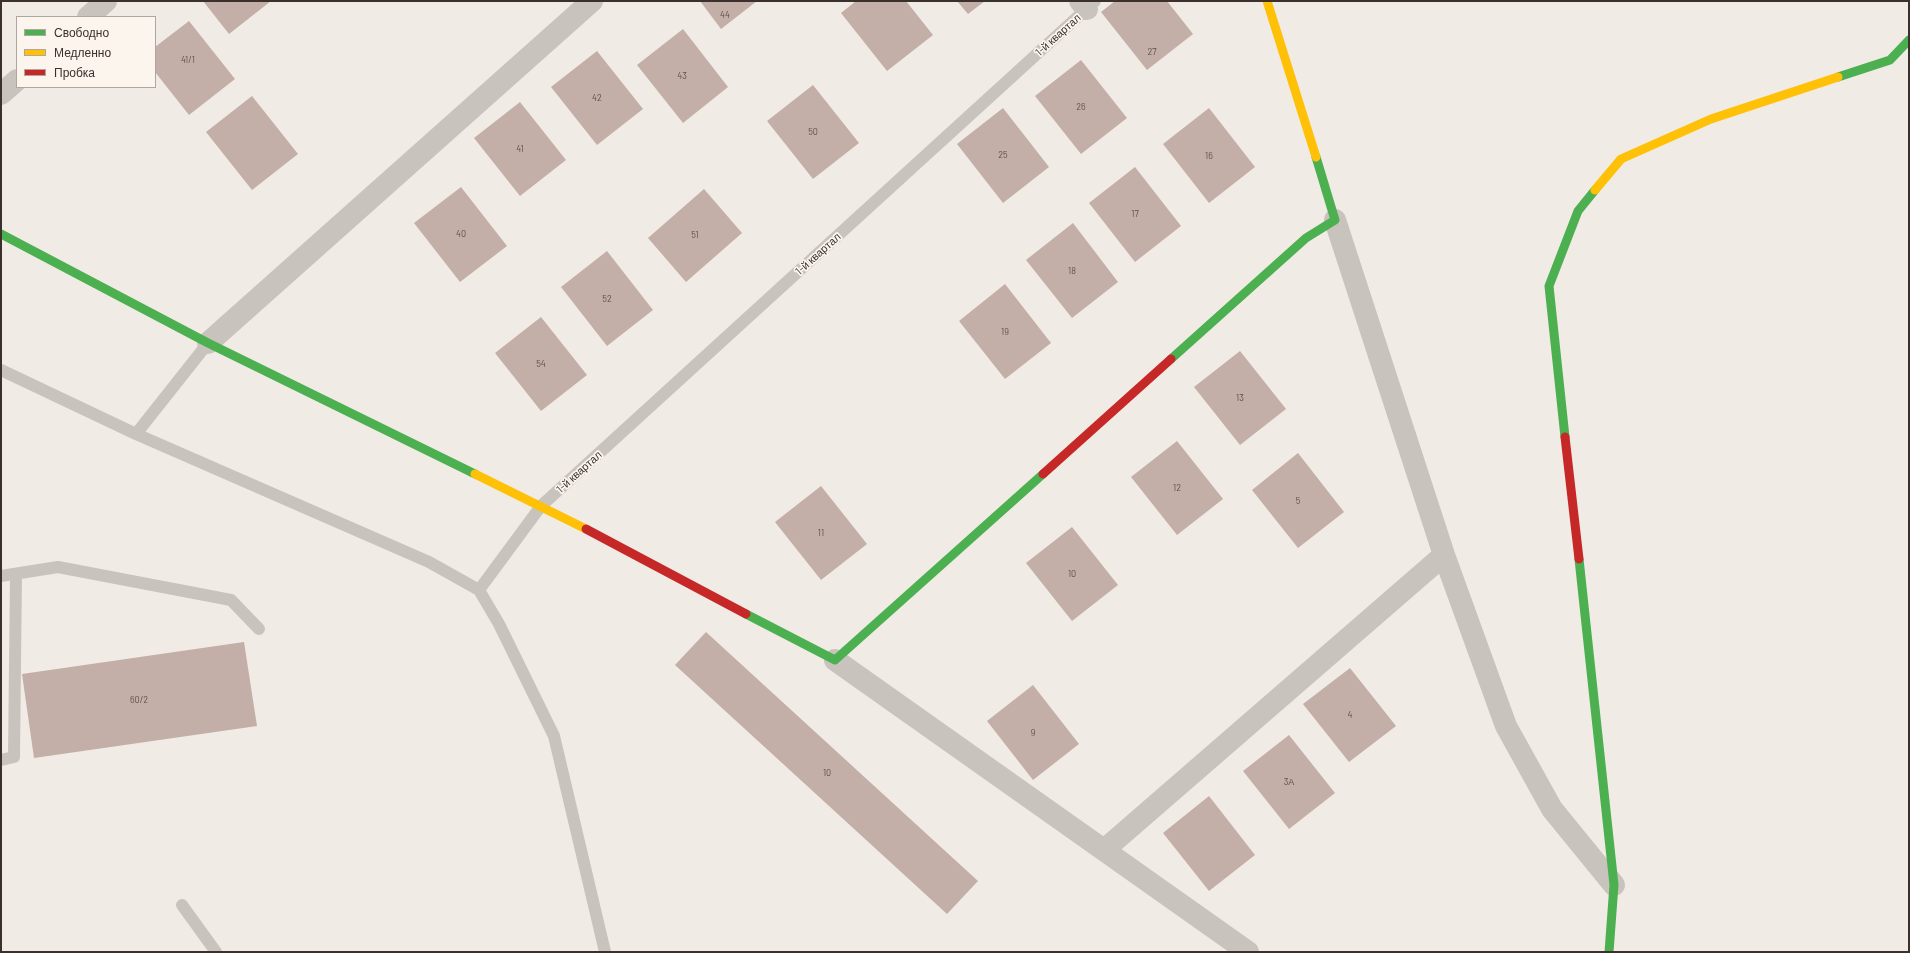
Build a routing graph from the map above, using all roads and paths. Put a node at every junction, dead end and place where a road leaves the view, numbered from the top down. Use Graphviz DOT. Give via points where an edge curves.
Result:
graph roads {
  1 [pos="106,1"];
  2 [pos="592,1"];
  3 [pos="1267,1"];
  4 [pos="1087,4"];
  5 [pos="89,16"];
  6 [pos="1909,40"];
  7 [pos="16,81"];
  8 [pos="1,94"];
  9 [pos="1335,220"];
  10 [pos="1,234"];
  11 [pos="208,343"];
  12 [pos="1,370"];
  13 [pos="136,434"];
  14 [pos="541,506"];
  15 [pos="1444,556"];
  16 [pos="16,574"];
  17 [pos="1,576"];
  18 [pos="479,590"];
  19 [pos="259,629"];
  20 [pos="835,660"];
  21 [pos="1,760"];
  22 [pos="1104,850"];
  23 [pos="1614,885"];
  24 [pos="182,905"];
  25 [pos="216,952"];
  26 [pos="605,952"];
  27 [pos="1248,952"];
  28 [pos="1609,952"];
  1 -- 5 [label="street"];
  2 -- 11 [label="street"];
  3 -- 9 [label="street"];
  4 -- 14 [label="lane, 1-й квартал"];
  6 -- 23 [label="street" via="1890,60 1711,119 1621,159 1578,211 1549,286"];
  7 -- 8 [label="street"];
  9 -- 15 [label="street"];
  9 -- 20 [label="street" via="1306,238"];
  10 -- 11 [label="street"];
  11 -- 13 [label="lane"];
  11 -- 14 [label="street"];
  12 -- 13 [label="lane"];
  13 -- 18 [label="lane" via="429,562"];
  14 -- 18 [label="lane, 1-й квартал"];
  14 -- 20 [label="street"];
  15 -- 22 [label="street"];
  15 -- 23 [label="street" via="1506,726 1552,810"];
  16 -- 17 [label="lane"];
  16 -- 19 [label="lane" via="58,567 231,600"];
  16 -- 21 [label="lane" via="14,757"];
  18 -- 26 [label="lane" via="500,624 554,736"];
  20 -- 22 [label="street"];
  22 -- 27 [label="street"];
  23 -- 28 [label="street"];
  24 -- 25 [label="lane"];
}
